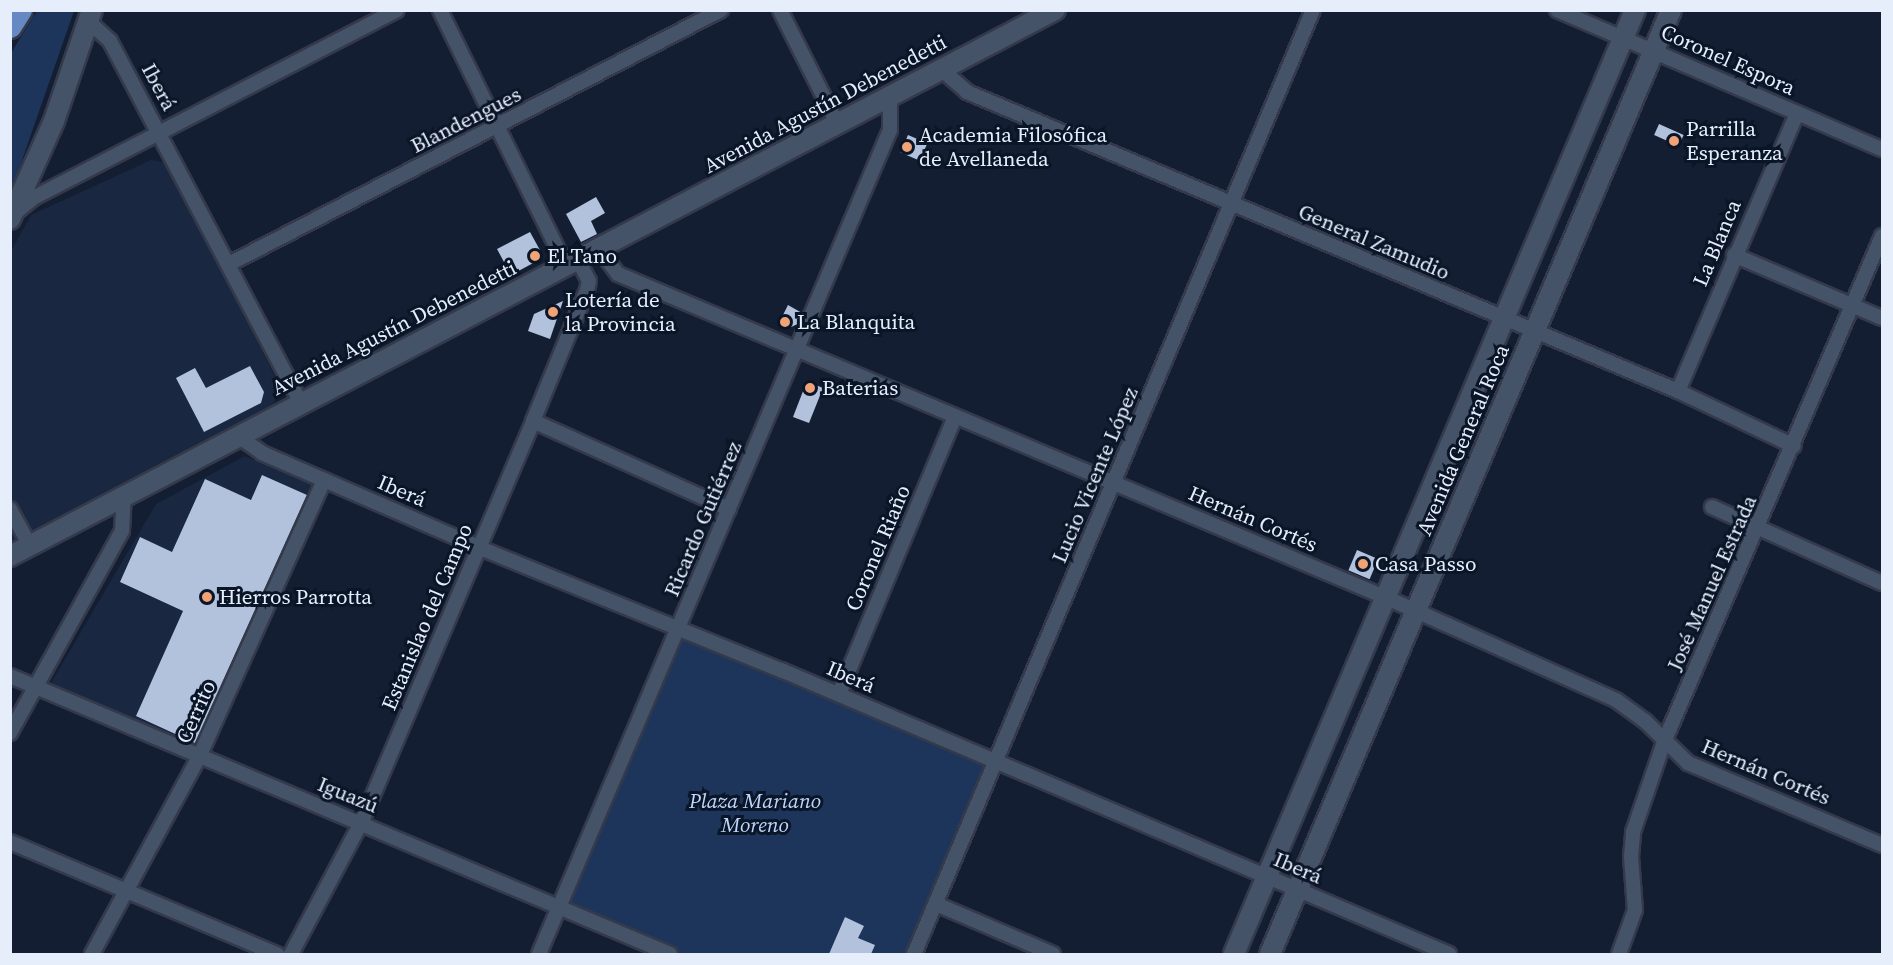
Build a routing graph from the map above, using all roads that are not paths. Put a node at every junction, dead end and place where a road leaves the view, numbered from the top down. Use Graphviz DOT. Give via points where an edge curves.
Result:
graph roads {
  1 [pos="20,10"];
  2 [pos="397,10"];
  3 [pos="440,10"];
  4 [pos="721,10"];
  5 [pos="780,10"];
  6 [pos="1055,10"];
  7 [pos="1313,10"];
  8 [pos="1557,10"];
  9 [pos="1635,10"];
  10 [pos="1671,10"];
  11 [pos="90,16"];
  12 [pos="10,26"];
  13 [pos="1624,38"];
  14 [pos="1654,51"];
  15 [pos="942,70"];
  16 [pos="890,97"];
  17 [pos="1797,113"];
  18 [pos="838,125"];
  19 [pos="498,128"];
  20 [pos="160,134"];
  21 [pos="1882,149"];
  22 [pos="1232,205"];
  23 [pos="12,216"];
  24 [pos="1882,236"];
  25 [pos="599,249"];
  26 [pos="1734,255"];
  27 [pos="572,263"];
  28 [pos="229,264"];
  29 [pos="1853,306"];
  30 [pos="1882,318"];
  31 [pos="1506,321"];
  32 [pos="1534,333"];
  33 [pos="798,348"];
  34 [pos="1678,391"];
  35 [pos="301,403"];
  36 [pos="955,417"];
  37 [pos="534,421"];
  38 [pos="238,436"];
  39 [pos="1794,446"];
  40 [pos="324,480"];
  41 [pos="1114,484"];
  42 [pos="124,496"];
  43 [pos="1712,507"];
  44 [pos="10,509"];
  45 [pos="729,509"];
  46 [pos="1758,529"];
  47 [pos="30,546"];
  48 [pos="480,548"];
  49 [pos="10,556"];
  50 [pos="1882,583"];
  51 [pos="1387,598"];
  52 [pos="1416,612"];
  53 [pos="681,627"];
  54 [pos="10,676"];
  55 [pos="35,687"];
  56 [pos="839,694"];
  57 [pos="10,733"];
  58 [pos="1664,742"];
  59 [pos="199,758"];
  60 [pos="995,763"];
  61 [pos="361,823"];
  62 [pos="10,842"];
  63 [pos="1882,846"];
  64 [pos="1267,878"];
  65 [pos="128,891"];
  66 [pos="1296,891"];
  67 [pos="936,904"];
  68 [pos="559,908"];
  69 [pos="92,954"];
  70 [pos="277,954"];
  71 [pos="291,954"];
  72 [pos="539,954"];
  73 [pos="670,954"];
  74 [pos="914,954"];
  75 [pos="1053,954"];
  76 [pos="1234,954"];
  77 [pos="1269,954"];
  78 [pos="1449,954"];
  79 [pos="1618,954"];
  1 -- 12 [label="highway"];
  2 -- 20 [label="street"];
  3 -- 19 [label="street"];
  4 -- 19 [label="street, Blandengues"];
  5 -- 18 [label="street"];
  6 -- 15 [label="main road, Avenida Agustín Debenedetti"];
  7 -- 22 [label="street, Lucio Vicente López"];
  8 -- 13 [label="street, Coronel Espora"];
  9 -- 13 [label="main road, Avenida General Roca"];
  10 -- 14 [label="main road, Avenida General Roca"];
  11 -- 20 [label="street, Iberá" via="110,41"];
  11 -- 23 [label="main road" via="54,121"];
  13 -- 14 [label="street, Coronel Espora"];
  13 -- 31 [label="main road, Avenida General Roca"];
  14 -- 17 [label="street, Coronel Espora"];
  14 -- 32 [label="main road, Avenida General Roca"];
  15 -- 16 [label="main road, Avenida Agustín Debenedetti"];
  15 -- 22 [label="street, General Zamudio" via="966,92"];
  16 -- 18 [label="main road, Avenida Agustín Debenedetti"];
  16 -- 33 [label="street, Ricardo Gutiérrez" via="890,130"];
  17 -- 21 [label="street, Coronel Espora"];
  17 -- 26 [label="street, La Blanca"];
  18 -- 25 [label="main road, Avenida Agustín Debenedetti"];
  19 -- 27 [label="street"];
  19 -- 28 [label="street, Blandengues"];
  20 -- 23 [label="street" via="35,197"];
  20 -- 28 [label="street, Iberá"];
  22 -- 31 [label="street, General Zamudio"];
  22 -- 41 [label="street, Lucio Vicente López"];
  24 -- 29 [label="street, José Manuel Estrada"];
  25 -- 27 [label="main road, Avenida Agustín Debenedetti"];
  25 -- 33 [label="street, Hernán Cortés" via="618,274"];
  26 -- 29 [label="street"];
  26 -- 34 [label="street, La Blanca"];
  27 -- 35 [label="main road, Avenida Agustín Debenedetti"];
  27 -- 37 [label="street, Estanislao del Campo" via="589,281 587,290"];
  28 -- 35 [label="street, Iberá"];
  29 -- 30 [label="street"];
  29 -- 39 [label="street, José Manuel Estrada"];
  31 -- 32 [label="street, General Zamudio"];
  31 -- 51 [label="main road, Avenida General Roca"];
  32 -- 34 [label="street, General Zamudio"];
  32 -- 52 [label="main road, Avenida General Roca"];
  33 -- 36 [label="street, Hernán Cortés"];
  33 -- 45 [label="street, Ricardo Gutiérrez"];
  34 -- 39 [label="street, General Zamudio"];
  35 -- 38 [label="main road, Avenida Agustín Debenedetti"];
  36 -- 41 [label="street, Hernán Cortés"];
  36 -- 56 [label="street, Coronel Riaño"];
  37 -- 45 [label="street"];
  37 -- 48 [label="street, Estanislao del Campo"];
  38 -- 40 [label="street, Iberá" via="262,453"];
  38 -- 42 [label="main road, Avenida Agustín Debenedetti"];
  39 -- 46 [label="street, José Manuel Estrada"];
  40 -- 48 [label="street, Iberá"];
  40 -- 59 [label="street, Cerrito"];
  41 -- 51 [label="street, Hernán Cortés"];
  41 -- 60 [label="street, Lucio Vicente López"];
  42 -- 47 [label="main road, Avenida Agustín Debenedetti"];
  42 -- 55 [label="street" via="122,531"];
  43 -- 46 [label="street"];
  44 -- 47 [label="street"];
  45 -- 53 [label="street, Ricardo Gutiérrez"];
  46 -- 50 [label="street"];
  46 -- 58 [label="street, José Manuel Estrada"];
  47 -- 49 [label="main road, Avenida Agustín Debenedetti"];
  48 -- 53 [label="street, Iberá"];
  48 -- 61 [label="street, Estanislao del Campo"];
  51 -- 52 [label="street, Hernán Cortés"];
  51 -- 64 [label="main road, Avenida General Roca"];
  52 -- 58 [label="street, Hernán Cortés" via="1616,700 1640,716"];
  52 -- 66 [label="main road, Avenida General Roca"];
  53 -- 56 [label="street, Iberá"];
  53 -- 68 [label="street, Ricardo Gutiérrez"];
  54 -- 55 [label="street, Iguazú"];
  55 -- 57 [label="street"];
  55 -- 59 [label="street, Iguazú"];
  56 -- 60 [label="street, Iberá"];
  58 -- 63 [label="street, Hernán Cortés" via="1688,763"];
  58 -- 79 [label="street, José Manuel Estrada" via="1633,832 1635,910"];
  59 -- 61 [label="street, Iguazú"];
  59 -- 65 [label="street, Cerrito"];
  60 -- 64 [label="street, Iberá"];
  60 -- 67 [label="street, Lucio Vicente López"];
  61 -- 68 [label="street, Iguazú"];
  61 -- 71 [label="street, Estanislao del Campo"];
  62 -- 65 [label="street"];
  64 -- 66 [label="street, Iberá"];
  64 -- 76 [label="main road, Avenida General Roca"];
  65 -- 69 [label="street, Cerrito"];
  65 -- 70 [label="street"];
  66 -- 77 [label="main road, Avenida General Roca"];
  66 -- 78 [label="street, Iberá"];
  67 -- 74 [label="street, Lucio Vicente López"];
  67 -- 75 [label="street"];
  68 -- 72 [label="street, Ricardo Gutiérrez"];
  68 -- 73 [label="street, Iguazú"];
}
